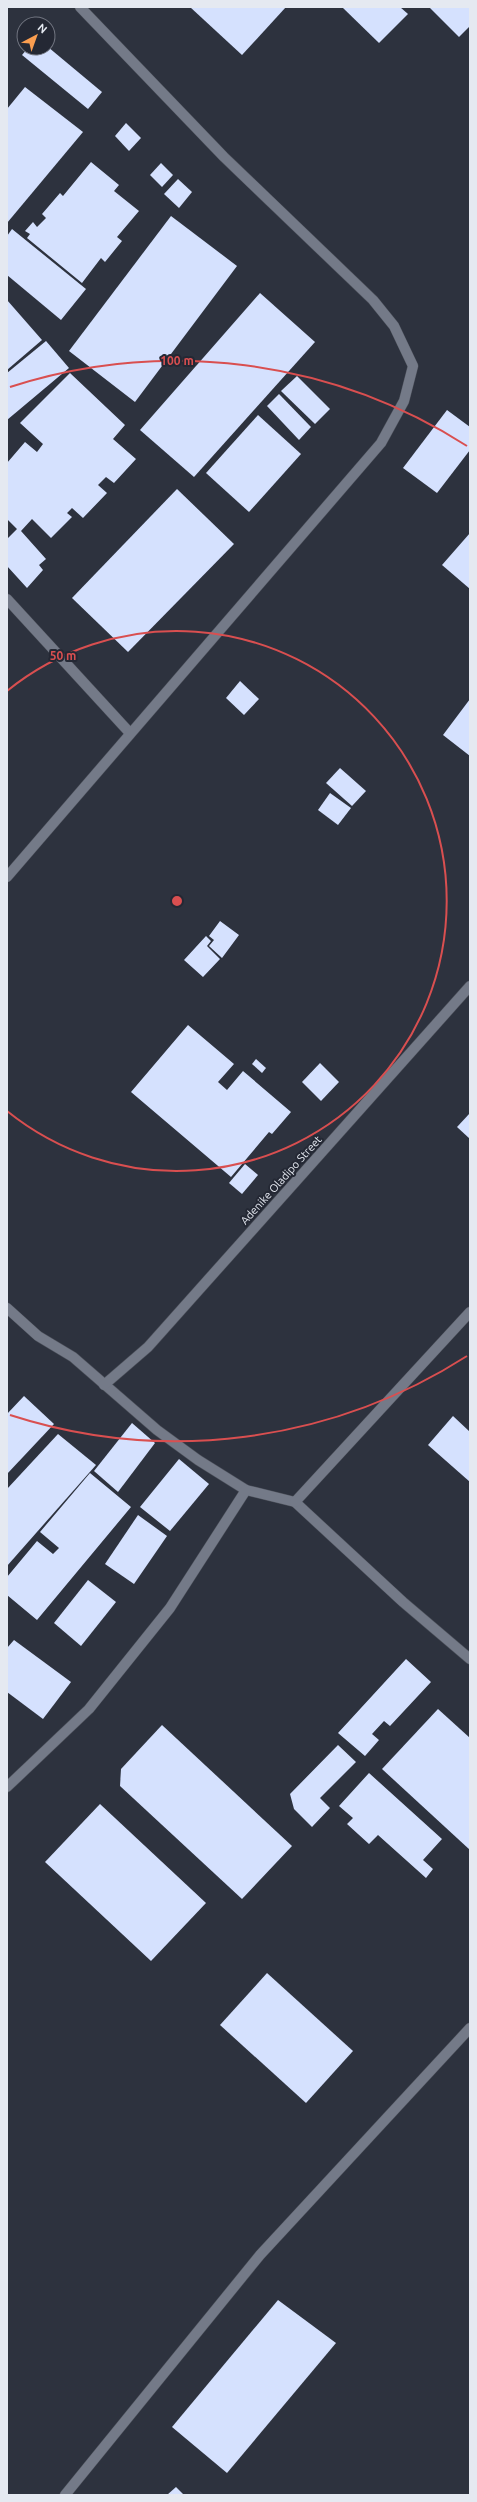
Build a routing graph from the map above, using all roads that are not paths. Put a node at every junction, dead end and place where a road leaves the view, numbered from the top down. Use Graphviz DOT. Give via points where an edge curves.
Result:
graph roads {
  1 [pos="80,7"];
  2 [pos="7,600"];
  3 [pos="129,732"];
  4 [pos="7,877"];
  5 [pos="470,986"];
  6 [pos="7,1308"];
  7 [pos="470,1312"];
  8 [pos="104,1385"];
  9 [pos="246,1490"];
  10 [pos="295,1502"];
  11 [pos="470,1659"];
  12 [pos="7,1787"];
  13 [pos="470,2028"];
  14 [pos="65,2495"];
  1 -- 3 [label="street" via="224,157 374,300 394,326 413,366 404,401 381,443"];
  2 -- 3 [label="street"];
  3 -- 4 [label="street"];
  5 -- 8 [label="street, Adenike Oladipo Street" via="148,1347"];
  6 -- 8 [label="street" via="38,1336 73,1357"];
  7 -- 10 [label="street"];
  8 -- 9 [label="street" via="157,1430"];
  9 -- 10 [label="street"];
  9 -- 12 [label="street" via="170,1608 89,1709"];
  10 -- 11 [label="street" via="403,1602"];
  13 -- 14 [label="street" via="260,2255"];
}
